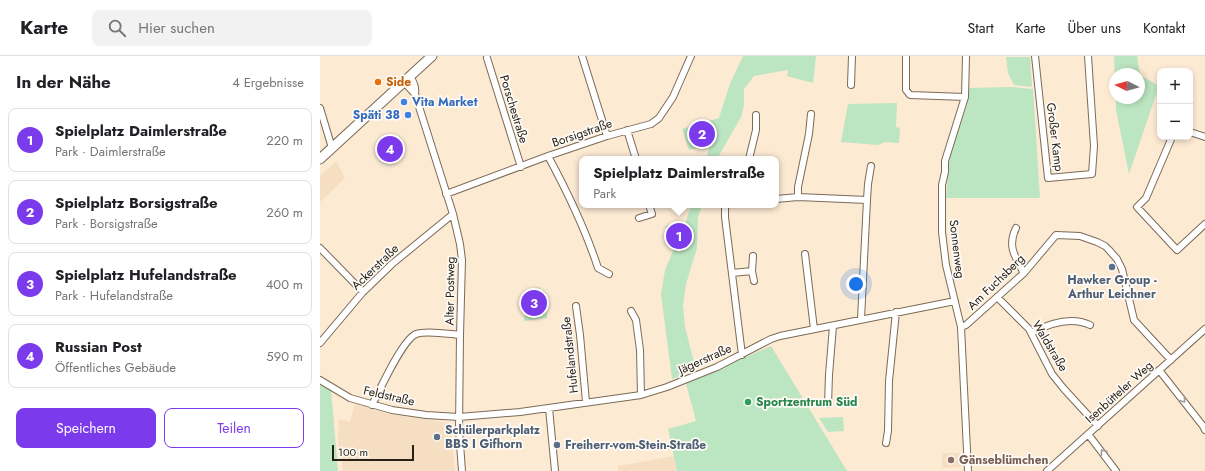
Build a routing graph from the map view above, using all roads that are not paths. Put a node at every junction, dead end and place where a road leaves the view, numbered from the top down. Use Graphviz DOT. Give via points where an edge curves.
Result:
graph roads {
  1 [pos="432,56"];
  2 [pos="582,56"];
  3 [pos="852,56"];
  4 [pos="906,56"];
  5 [pos="966,56"];
  6 [pos="1035,56"];
  7 [pos="1088,56"];
  8 [pos="487,58"];
  9 [pos="689,58"];
  10 [pos="407,79"];
  11 [pos="851,85"];
  12 [pos="965,97"];
  13 [pos="320,108"];
  14 [pos="811,114"];
  15 [pos="756,115"];
  16 [pos="627,130"];
  17 [pos="1193,133"];
  18 [pos="607,136"];
  19 [pos="1205,137"];
  20 [pos="1171,140"];
  21 [pos="332,148"];
  22 [pos="548,156"];
  23 [pos="635,156"];
  24 [pos="750,156"];
  25 [pos="320,159"];
  26 [pos="871,166"];
  27 [pos="521,167"];
  28 [pos="446,194"];
  29 [pos="798,197"];
  30 [pos="779,199"];
  31 [pos="867,200"];
  32 [pos="651,208"];
  33 [pos="725,208"];
  34 [pos="453,214"];
  35 [pos="639,218"];
  36 [pos="1205,224"];
  37 [pos="1016,228"];
  38 [pos="320,248"];
  39 [pos="805,254"];
  40 [pos="753,256"];
  41 [pos="752,271"];
  42 [pos="732,273"];
  43 [pos="1024,273"];
  44 [pos="609,274"];
  45 [pos="754,281"];
  46 [pos="363,292"];
  47 [pos="997,298"];
  48 [pos="955,301"];
  49 [pos="576,306"];
  50 [pos="631,311"];
  51 [pos="896,312"];
  52 [pos="862,319"];
  53 [pos="1090,325"];
  54 [pos="833,326"];
  55 [pos="961,327"];
  56 [pos="814,329"];
  57 [pos="1205,330"];
  58 [pos="1031,333"];
  59 [pos="460,334"];
  60 [pos="320,343"];
  61 [pos="742,355"];
  62 [pos="1171,360"];
  63 [pos="1159,370"];
  64 [pos="320,380"];
  65 [pos="641,395"];
  66 [pos="586,402"];
  67 [pos="828,404"];
  68 [pos="372,405"];
  69 [pos="549,408"];
  70 [pos="459,417"];
  71 [pos="1098,426"];
  72 [pos="1205,430"];
  73 [pos="1088,434"];
  74 [pos="886,443"];
  75 [pos="462,471"];
  76 [pos="556,471"];
  77 [pos="968,471"];
  78 [pos="1047,471"];
  79 [pos="1116,471"];
  1 -- 10 [label="street"];
  2 -- 18 [label="street"];
  3 -- 11 [label="street"];
  4 -- 12 [label="street" via="907,93"];
  5 -- 12 [label="street, Sonnenweg"];
  6 -- 7 [label="street, Großer Kamp" via="1048,178 1092,174 1094,146"];
  8 -- 27 [label="street, Porschestraße"];
  9 -- 16 [label="street, Borsigstraße" via="673,97 659,118 647,125"];
  10 -- 21 [label="street"];
  10 -- 28 [label="street, Alter Postweg" via="415,94"];
  12 -- 48 [label="street, Sonnenweg" via="945,161 942,185 942,232 946,265"];
  13 -- 21 [label="street"];
  14 -- 29 [label="street"];
  15 -- 24 [label="street" via="756,130"];
  16 -- 18 [label="street, Borsigstraße"];
  16 -- 23 [label="street"];
  17 -- 19 [label="street"];
  18 -- 22 [label="street, Borsigstraße"];
  20 -- 36 [label="street" via="1146,198 1137,207 1176,250"];
  21 -- 25 [label="street"];
  22 -- 27 [label="street, Borsigstraße"];
  22 -- 44 [label="street" via="578,215 598,268"];
  26 -- 31 [label="street"];
  27 -- 28 [label="street, Borsigstraße"];
  28 -- 34 [label="street, Alter Postweg"];
  29 -- 30 [label="street"];
  29 -- 31 [label="street"];
  31 -- 52 [label="street"];
  32 -- 35 [label="street" via="652,214"];
  33 -- 42 [label="street"];
  34 -- 46 [label="street, Ackerstraße" via="392,264"];
  34 -- 59 [label="street, Alter Postweg" via="462,260"];
  37 -- 43 [label="street" via="1012,236 1012,252"];
  38 -- 46 [label="street"];
  39 -- 56 [label="street"];
  40 -- 41 [label="street"];
  41 -- 42 [label="street"];
  41 -- 45 [label="street"];
  42 -- 61 [label="street"];
  43 -- 47 [label="street, Am Fuchsberg"];
  43 -- 62 [label="street, Am Fuchsberg" via="1056,235 1080,236 1105,246 1122,269 1134,320"];
  46 -- 60 [label="street, Ackerstraße"];
  47 -- 55 [label="street, Am Fuchsberg"];
  47 -- 58 [label="street, Waldstraße"];
  48 -- 51 [label="street, Jägerstraße"];
  48 -- 55 [label="street, Sonnenweg"];
  49 -- 66 [label="street, Hufelandstraße"];
  50 -- 65 [label="street" via="636,320 640,350"];
  51 -- 52 [label="street, Jägerstraße"];
  51 -- 74 [label="street"];
  52 -- 54 [label="street, Jägerstraße"];
  53 -- 58 [label="street" via="1065,321"];
  54 -- 56 [label="street, Jägerstraße"];
  54 -- 67 [label="street"];
  55 -- 77 [label="street, Sonnenweg"];
  56 -- 61 [label="street, Jägerstraße" via="771,339"];
  57 -- 62 [label="street, Isenbütteler Weg"];
  58 -- 71 [label="street, Waldstraße" via="1052,374"];
  59 -- 68 [label="street" via="423,333 410,338"];
  59 -- 70 [label="street, Alter Postweg"];
  61 -- 65 [label="street, Jägerstraße" via="678,383"];
  62 -- 63 [label="street, Isenbütteler Weg"];
  63 -- 71 [label="street, Isenbütteler Weg"];
  63 -- 72 [label="street, one-way"];
  64 -- 68 [label="street, Feldstraße" via="350,398"];
  65 -- 66 [label="street, Jägerstraße"];
  66 -- 69 [label="street, Jägerstraße"];
  68 -- 70 [label="street, Feldstraße" via="419,414"];
  69 -- 70 [label="street, Jägerstraße"];
  69 -- 76 [label="street"];
  70 -- 75 [label="street, Alter Postweg"];
  71 -- 73 [label="street, Isenbütteler Weg"];
  73 -- 78 [label="street, Isenbütteler Weg"];
  79 -- 73 [label="street, one-way"];
}
